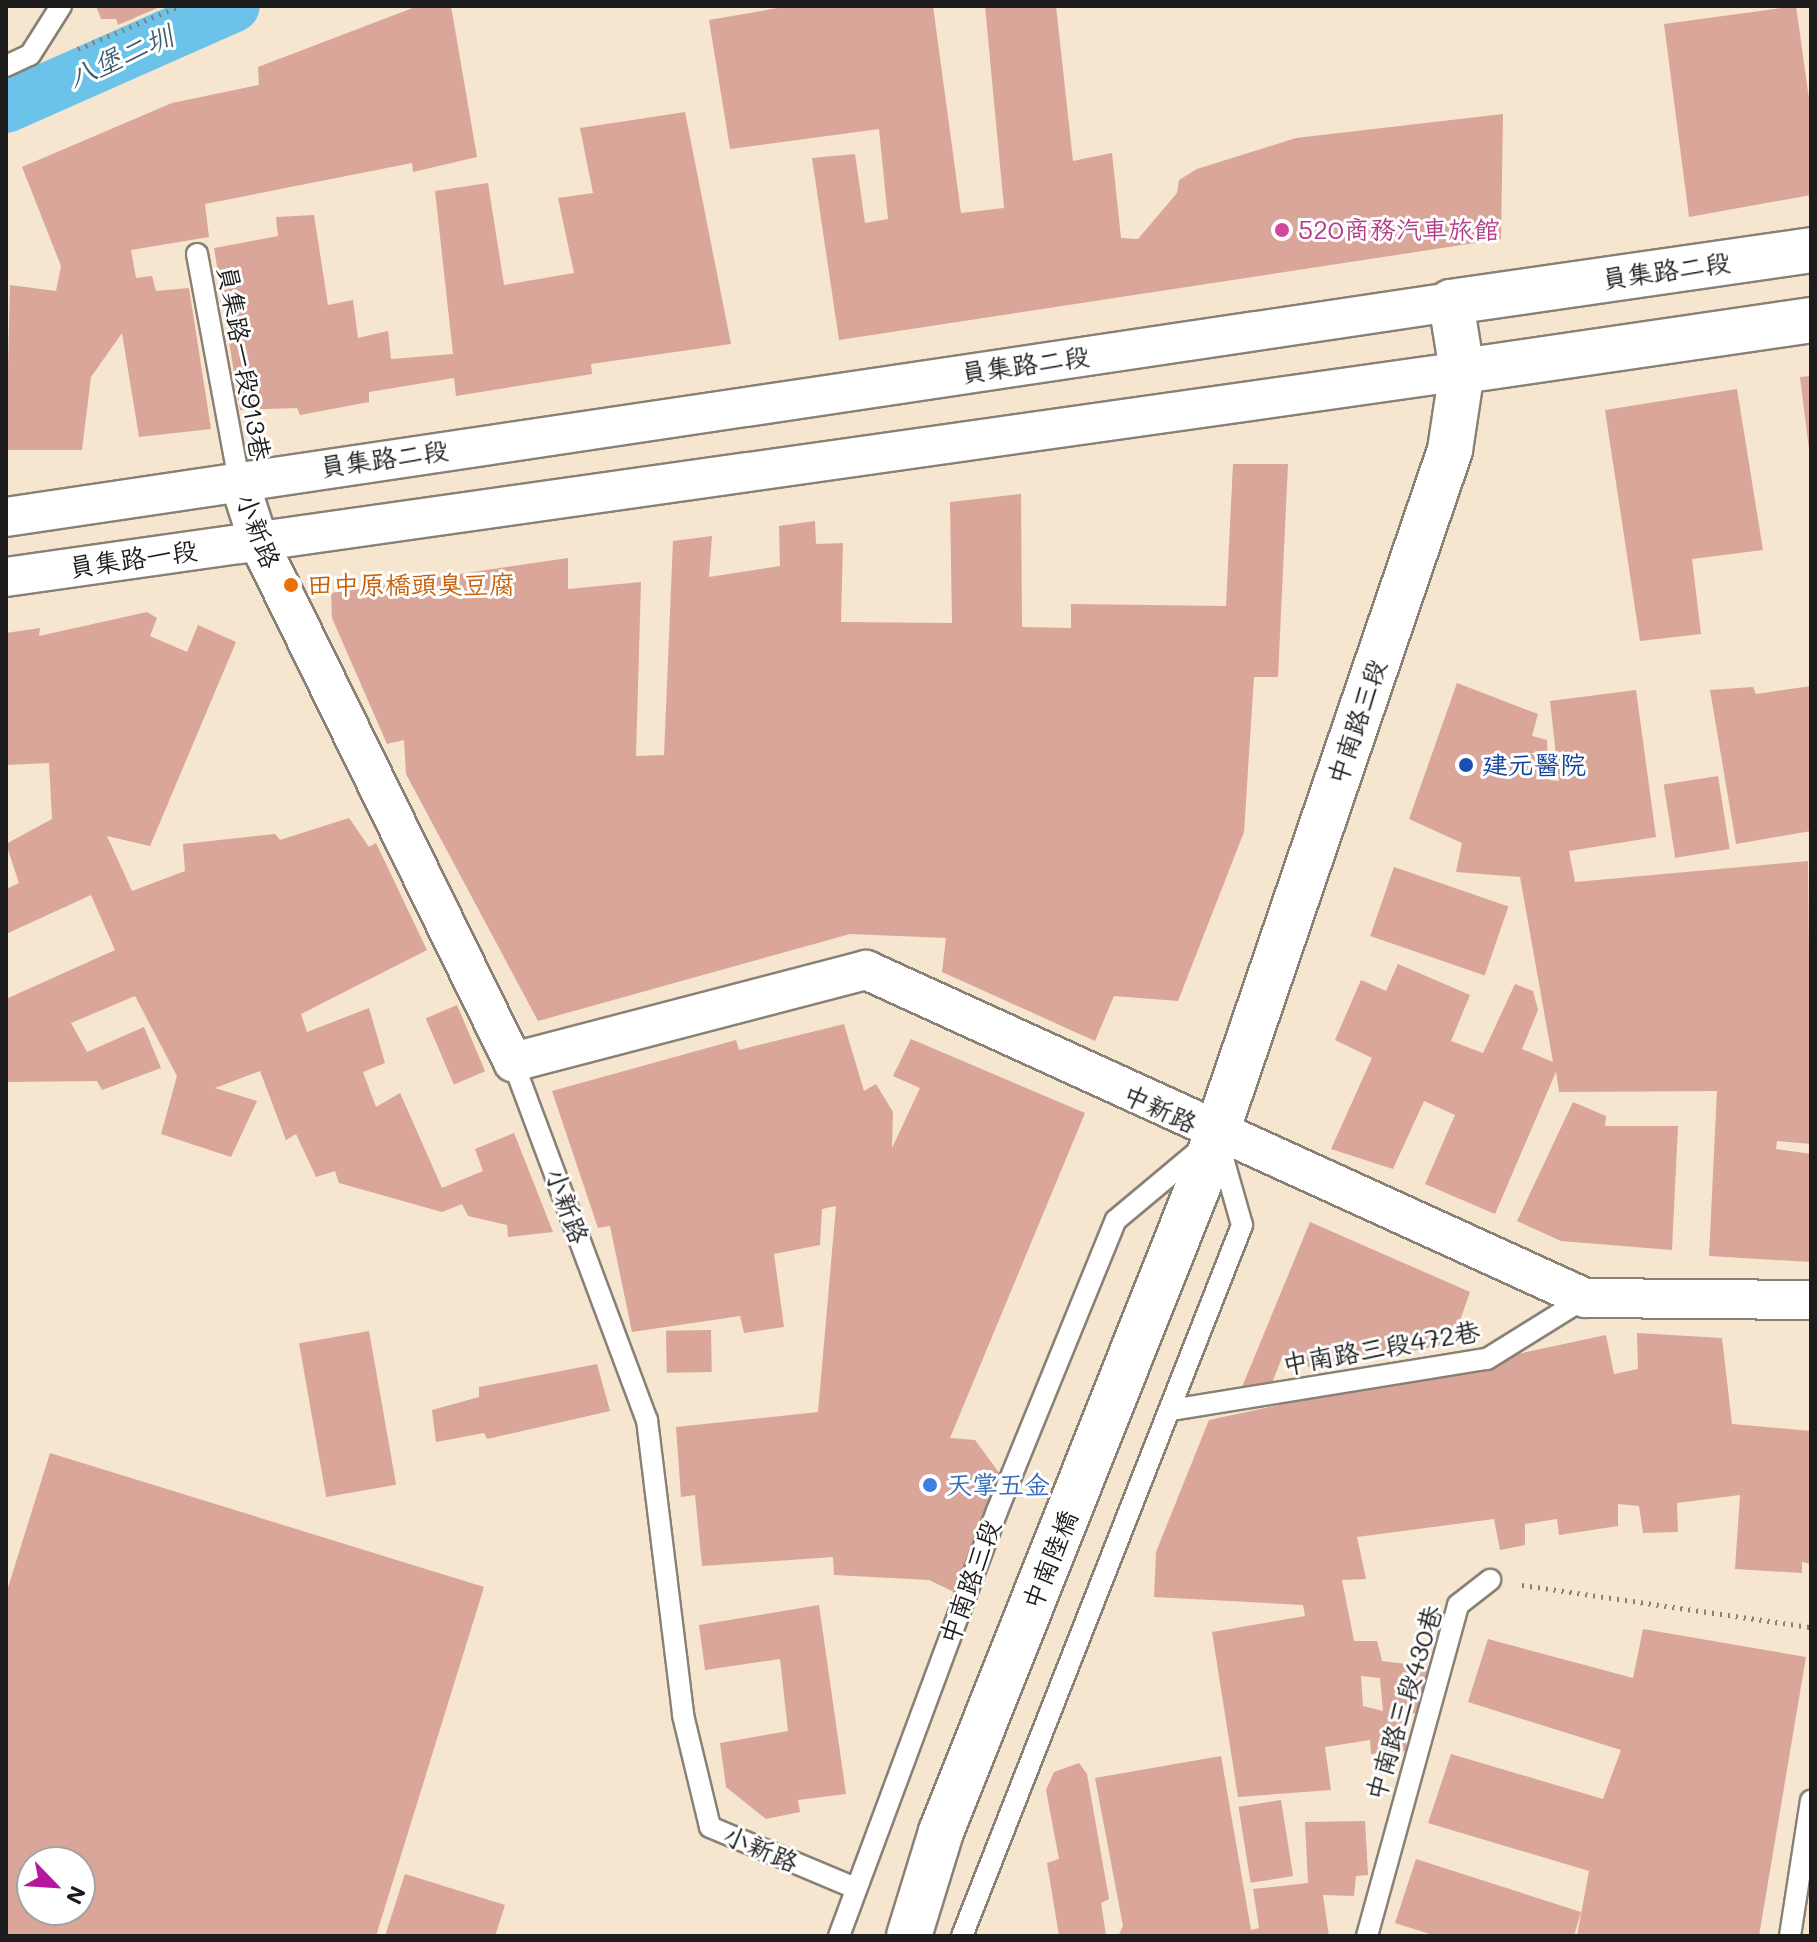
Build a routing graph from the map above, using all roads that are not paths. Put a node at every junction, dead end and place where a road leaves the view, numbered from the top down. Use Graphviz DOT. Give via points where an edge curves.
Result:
graph roads {
  1 [pos="61,6"];
  2 [pos="6,66"];
  3 [pos="1811,250"];
  4 [pos="197,254"];
  5 [pos="1451,302"];
  6 [pos="1811,320"];
  7 [pos="1462,371"];
  8 [pos="239,481"];
  9 [pos="6,517"];
  10 [pos="259,543"];
  11 [pos="6,577"];
  12 [pos="513,1062"];
  13 [pos="1216,1135"];
  14 [pos="1198,1187"];
  15 [pos="1585,1298"];
  16 [pos="1811,1300"];
  17 [pos="1171,1410"];
  18 [pos="1490,1580"];
  19 [pos="1811,1801"];
  20 [pos="855,1888"];
  21 [pos="839,1936"];
  22 [pos="909,1936"];
  23 [pos="962,1936"];
  24 [pos="1367,1936"];
  25 [pos="1790,1936"];
  1 -- 2 [label="lane" via="30,55"];
  3 -- 5 [label="main road, 員集路二段"];
  4 -- 8 [label="lane, 員集路一段913巷"];
  5 -- 7 [label="main road, 中南路三段"];
  5 -- 8 [label="street, 員集路二段"];
  6 -- 7 [label="main road"];
  7 -- 10 [label="street"];
  7 -- 13 [label="main road, 中南路三段" via="1450,450"];
  8 -- 9 [label="street"];
  8 -- 10 [label="street, 小新路"];
  10 -- 11 [label="street, 員集路一段"];
  10 -- 12 [label="street, 小新路"];
  12 -- 13 [label="street, 中新路" via="866,970"];
  12 -- 20 [label="lane, 小新路" via="647,1420 683,1715 710,1827"];
  13 -- 14 [label="main road, 中南路三段"];
  13 -- 15 [label="street, 中新路"];
  13 -- 17 [label="lane" via="1242,1225"];
  13 -- 20 [label="lane, 中南路三段" via="1116,1220"];
  14 -- 22 [label="main road, 中南陸橋" via="941,1832"];
  15 -- 16 [label="street, 中新路"];
  15 -- 17 [label="lane, 中南路三段472巷" via="1487,1359"];
  17 -- 23 [label="lane"];
  18 -- 24 [label="lane, 中南路三段430巷" via="1458,1605"];
  19 -- 25 [label="lane"];
  20 -- 21 [label="lane, 中南路三段"];
}
